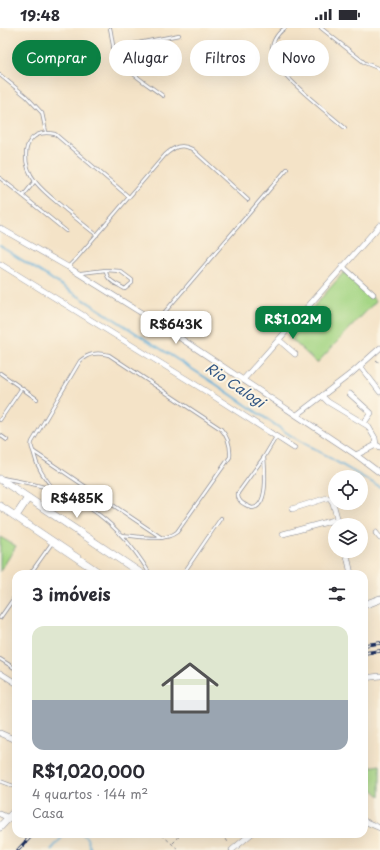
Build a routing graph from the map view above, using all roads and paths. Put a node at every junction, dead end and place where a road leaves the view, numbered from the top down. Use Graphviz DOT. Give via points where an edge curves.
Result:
graph roads {
  1 [pos="110,28"];
  2 [pos="285,28"];
  3 [pos="321,28"];
  4 [pos="179,35"];
  5 [pos="112,40"];
  6 [pos="154,40"];
  7 [pos="380,69"];
  8 [pos="0,75"];
  9 [pos="137,76"];
  10 [pos="163,96"];
  11 [pos="345,128"];
  12 [pos="46,132"];
  13 [pos="287,169"];
  14 [pos="0,178"];
  15 [pos="35,182"];
  16 [pos="24,196"];
  17 [pos="129,197"];
  18 [pos="248,200"];
  19 [pos="380,225"];
  20 [pos="0,228"];
  21 [pos="66,231"];
  22 [pos="97,235"];
  23 [pos="0,264"];
  24 [pos="342,266"];
  25 [pos="68,267"];
  26 [pos="106,270"];
  27 [pos="78,273"];
  28 [pos="372,294"];
  29 [pos="156,322"];
  30 [pos="279,340"];
  31 [pos="380,348"];
  32 [pos="295,354"];
  33 [pos="360,366"];
  34 [pos="0,373"];
  35 [pos="243,380"];
  36 [pos="21,389"];
  37 [pos="380,392"];
  38 [pos="350,394"];
  39 [pos="322,396"];
  40 [pos="37,399"];
  41 [pos="297,415"];
  42 [pos="0,420"];
  43 [pos="364,423"];
  44 [pos="0,435"];
  45 [pos="276,436"];
  46 [pos="7,440"];
  47 [pos="378,446"];
  48 [pos="294,448"];
  49 [pos="33,451"];
  50 [pos="356,455"];
  51 [pos="264,457"];
  52 [pos="380,473"];
  53 [pos="0,478"];
  54 [pos="54,490"];
  55 [pos="28,498"];
  56 [pos="0,506"];
  57 [pos="292,509"];
  58 [pos="16,516"];
  59 [pos="221,518"];
  60 [pos="337,518"];
  61 [pos="328,524"];
  62 [pos="376,533"];
  63 [pos="283,534"];
  64 [pos="121,535"];
  65 [pos="163,538"];
  66 [pos="380,538"];
  67 [pos="52,542"];
  68 [pos="348,558"];
  69 [pos="33,570"];
  70 [pos="95,570"];
  71 [pos="136,570"];
  72 [pos="148,570"];
  73 [pos="186,570"];
  74 [pos="351,570"];
  75 [pos="380,599"];
  76 [pos="12,601"];
  77 [pos="368,604"];
  78 [pos="0,618"];
  79 [pos="0,659"];
  80 [pos="12,666"];
  81 [pos="0,673"];
  82 [pos="380,676"];
  83 [pos="368,678"];
  84 [pos="12,681"];
  85 [pos="0,733"];
  86 [pos="12,738"];
  87 [pos="0,781"];
  88 [pos="12,786"];
  89 [pos="0,814"];
  90 [pos="12,815"];
  91 [pos="9,818"];
  92 [pos="368,823"];
  93 [pos="0,827"];
  94 [pos="380,828"];
  95 [pos="166,838"];
  96 [pos="178,838"];
  97 [pos="225,838"];
  98 [pos="246,838"];
  99 [pos="172,844"];
  100 [pos="179,850"];
  101 [pos="232,850"];
  1 -- 5 [label="lane"];
  2 -- 11 [label="lane" via="275,39 272,48 272,56 278,66"];
  3 -- 7 [label="lane" via="365,63"];
  4 -- 6 [label="lane"];
  8 -- 12 [label="lane" via="42,113"];
  9 -- 10 [label="lane"];
  12 -- 15 [label="lane" via="30,140 26,149 26,161"];
  12 -- 17 [label="lane" via="55,134"];
  13 -- 29 [label="lane"];
  14 -- 16 [label="lane"];
  15 -- 16 [label="lane"];
  15 -- 22 [label="lane"];
  16 -- 21 [label="lane"];
  17 -- 18 [label="lane" via="165,155 173,147 180,145 192,149"];
  17 -- 22 [label="lane"];
  19 -- 24 [label="street"];
  20 -- 25 [label="street"];
  22 -- 25 [label="lane"];
  23 -- 45 [label="street"];
  24 -- 28 [label="street"];
  24 -- 30 [label="street"];
  25 -- 27 [label="street"];
  26 -- 26 [label="lane" via="109,279 125,289 132,283 132,280 120,271"];
  26 -- 27 [label="lane"];
  27 -- 29 [label="street"];
  29 -- 35 [label="street"];
  30 -- 32 [label="street"];
  30 -- 35 [label="street"];
  31 -- 33 [label="street"];
  33 -- 37 [label="street"];
  33 -- 39 [label="street"];
  34 -- 36 [label="lane"];
  35 -- 41 [label="street"];
  36 -- 40 [label="lane"];
  36 -- 42 [label="lane"];
  38 -- 43 [label="street" via="371,413"];
  39 -- 41 [label="street"];
  39 -- 43 [label="street"];
  41 -- 50 [label="street"];
  43 -- 47 [label="street"];
  44 -- 46 [label="lane"];
  45 -- 48 [label="street"];
  45 -- 51 [label="lane"];
  47 -- 50 [label="street"];
  49 -- 54 [label="lane" via="40,471"];
  49 -- 65 [label="lane"];
  49 -- 65 [label="lane" via="31,445 37,432 80,361 85,356 100,353 109,356 221,429 231,447 230,456 176,532"];
  50 -- 52 [label="street"];
  51 -- 51 [label="lane" via="238,495 239,502 252,508 258,506 262,500 266,478"];
  53 -- 54 [label="lane"];
  53 -- 55 [label="main road"];
  54 -- 64 [label="lane" via="73,498 102,516"];
  55 -- 58 [label="main road"];
  55 -- 71 [label="main road"];
  56 -- 58 [label="main road"];
  57 -- 60 [label="street" via="330,498"];
  58 -- 67 [label="main road"];
  59 -- 73 [label="lane"];
  61 -- 63 [label="street"];
  62 -- 66 [label="street"];
  64 -- 65 [label="lane"];
  64 -- 72 [label="lane"];
  67 -- 69 [label="lane"];
  67 -- 70 [label="main road"];
  68 -- 74 [label="street"];
  75 -- 77 [label="main road"];
  76 -- 78 [label="lane"];
  79 -- 80 [label="lane"];
  81 -- 84 [label="street"];
  82 -- 83 [label="street"];
  85 -- 86 [label="street"];
  87 -- 88 [label="lane"];
  89 -- 91 [label="street"];
  90 -- 91 [label="main road"];
  91 -- 93 [label="main road"];
  92 -- 94 [label="street"];
  95 -- 99 [label="path"];
  96 -- 99 [label="path"];
  97 -- 101 [label="path"];
  98 -- 101 [label="street"];
  99 -- 100 [label="path"];
}
